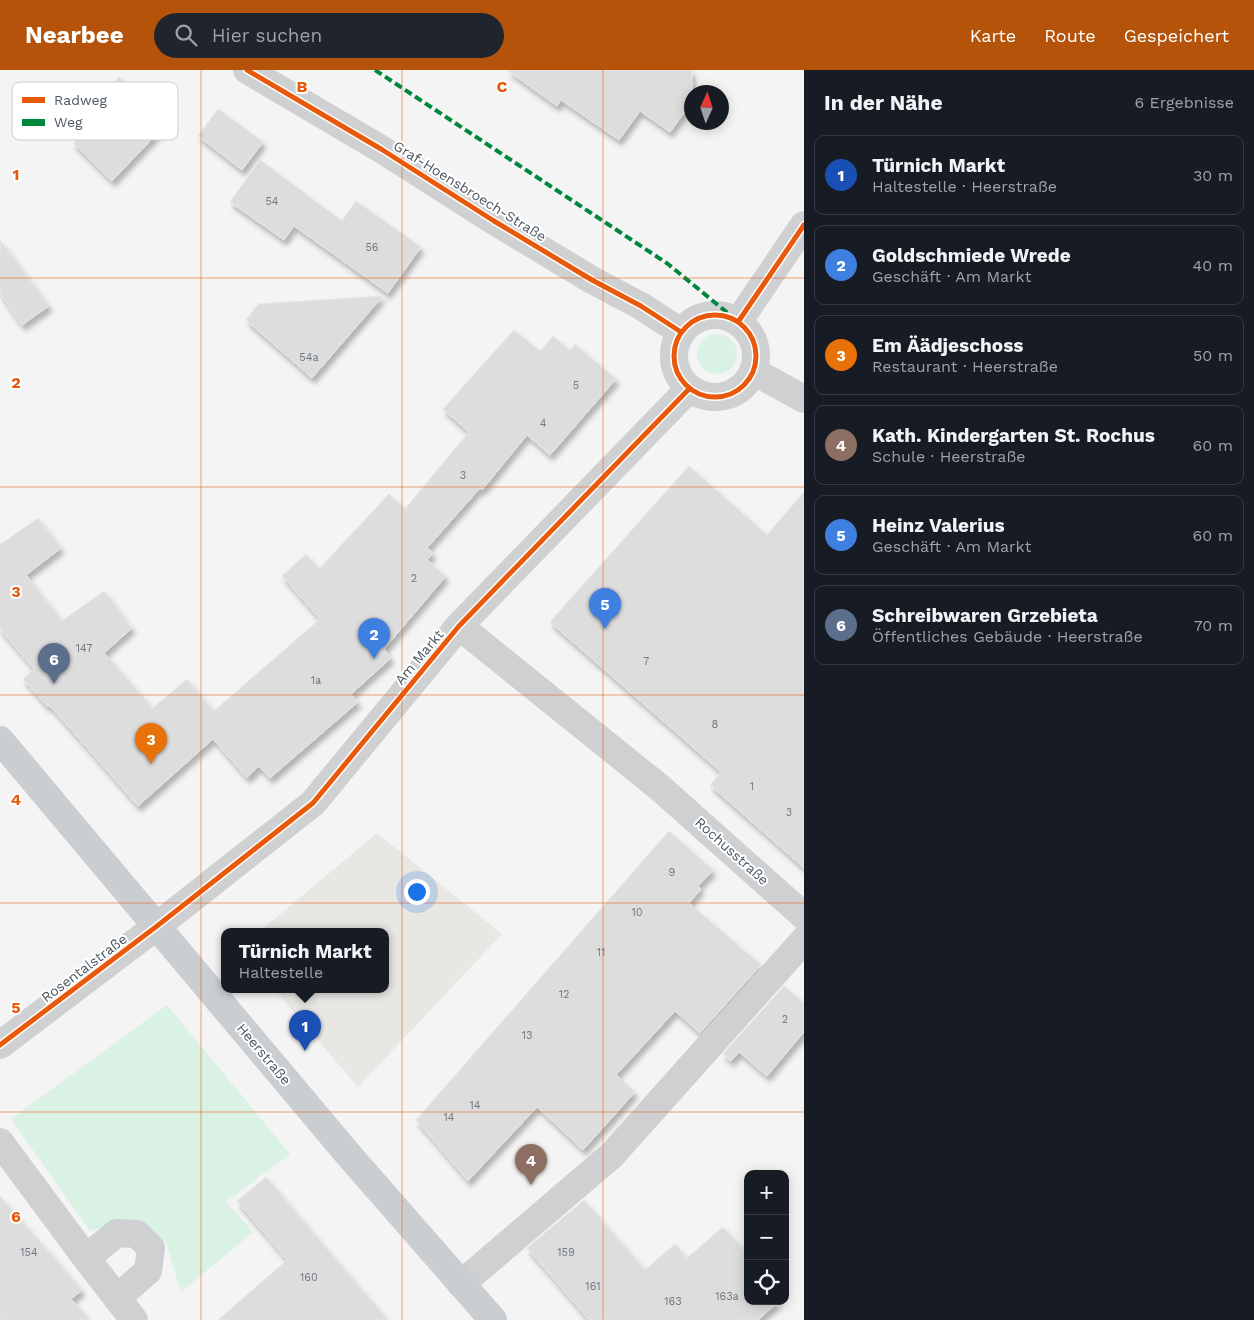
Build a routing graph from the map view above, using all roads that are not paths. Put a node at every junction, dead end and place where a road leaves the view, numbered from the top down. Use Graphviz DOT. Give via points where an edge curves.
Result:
graph roads {
  1 [pos="247,70"];
  2 [pos="804,225"];
  3 [pos="738,322"];
  4 [pos="681,332"];
  5 [pos="753,371"];
  6 [pos="689,389"];
  7 [pos="804,399"];
  8 [pos="459,626"];
  9 [pos="0,740"];
  10 [pos="659,786"];
  11 [pos="804,916"];
  12 [pos="157,926"];
  13 [pos="804,940"];
  14 [pos="0,1045"];
  15 [pos="0,1142"];
  16 [pos="86,1258"];
  17 [pos="461,1284"];
  18 [pos="117,1298"];
  19 [pos="134,1320"];
  20 [pos="493,1320"];
  1 -- 4 [label="street, Graf-Hoensbroech-Straße"];
  2 -- 3 [label="street"];
  3 -- 4 [label="street" via="727,316 701,317 690,322"];
  3 -- 5 [label="street" via="753,339 756,361"];
  4 -- 6 [label="street" via="675,343 674,368"];
  5 -- 6 [label="street" via="733,394 703,396"];
  5 -- 7 [label="street"];
  6 -- 8 [label="street, Am Markt"];
  8 -- 10 [label="street, Am Markt"];
  8 -- 12 [label="street, Am Markt" via="313,803"];
  9 -- 12 [label="main road, Heerstraße"];
  10 -- 11 [label="street, Rochusstraße"];
  12 -- 14 [label="street, Rosentalstraße"];
  12 -- 17 [label="main road, Heerstraße"];
  13 -- 17 [label="street" via="612,1155"];
  15 -- 16 [label="street"];
  16 -- 18 [label="street"];
  16 -- 18 [label="street" via="117,1233 137,1234 151,1248 148,1271"];
  17 -- 20 [label="main road, Heerstraße"];
  18 -- 19 [label="street"];
}
